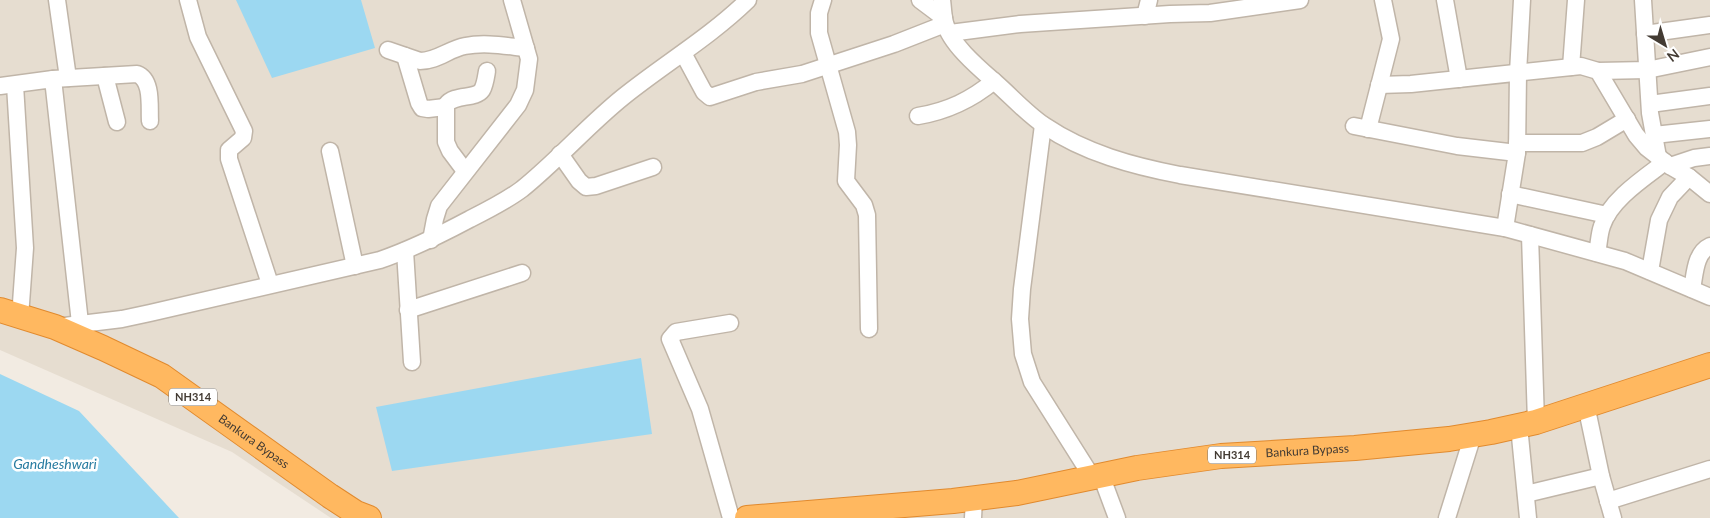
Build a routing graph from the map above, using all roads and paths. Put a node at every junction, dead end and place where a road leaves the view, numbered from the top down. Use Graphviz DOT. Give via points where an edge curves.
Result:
graph roads {
  1 [pos="58,0"];
  2 [pos="188,0"];
  3 [pos="512,0"];
  4 [pos="748,0"];
  5 [pos="823,0"];
  6 [pos="920,0"];
  7 [pos="942,0"];
  8 [pos="1300,0"];
  9 [pos="1383,0"];
  10 [pos="1445,0"];
  11 [pos="1522,0"];
  12 [pos="1576,0"];
  13 [pos="1643,0"];
  14 [pos="1147,8"];
  15 [pos="946,25"];
  16 [pos="1710,25"];
  17 [pos="1645,34"];
  18 [pos="526,48"];
  19 [pos="388,50"];
  20 [pos="683,53"];
  21 [pos="405,56"];
  22 [pos="1710,57"];
  23 [pos="828,65"];
  24 [pos="1571,67"];
  25 [pos="1647,70"];
  26 [pos="488,71"];
  27 [pos="1598,71"];
  28 [pos="1518,73"];
  29 [pos="105,76"];
  30 [pos="61,79"];
  31 [pos="1459,79"];
  32 [pos="994,81"];
  33 [pos="1379,85"];
  34 [pos="8,86"];
  35 [pos="1710,96"];
  36 [pos="1650,104"];
  37 [pos="445,107"];
  38 [pos="918,116"];
  39 [pos="1627,119"];
  40 [pos="150,121"];
  41 [pos="117,122"];
  42 [pos="1043,124"];
  43 [pos="1710,129"];
  44 [pos="1654,135"];
  45 [pos="1518,148"];
  46 [pos="330,151"];
  47 [pos="560,154"];
  48 [pos="1710,156"];
  49 [pos="1664,162"];
  50 [pos="653,167"];
  51 [pos="465,171"];
  52 [pos="1702,184"];
  53 [pos="1510,194"];
  54 [pos="1607,215"];
  55 [pos="1505,228"];
  56 [pos="1530,235"];
  57 [pos="431,240"];
  58 [pos="1710,246"];
  59 [pos="405,252"];
  60 [pos="1597,253"];
  61 [pos="355,266"];
  62 [pos="1650,271"];
  63 [pos="522,273"];
  64 [pos="270,284"];
  65 [pos="1692,289"];
  66 [pos="1710,297"];
  67 [pos="408,310"];
  68 [pos="10,314"];
  69 [pos="80,323"];
  70 [pos="730,323"];
  71 [pos="55,327"];
  72 [pos="869,329"];
  73 [pos="412,362"];
  74 [pos="1710,365"];
  75 [pos="1586,405"];
  76 [pos="1527,424"];
  77 [pos="1473,435"];
  78 [pos="1710,469"];
  79 [pos="1097,476"];
  80 [pos="1601,476"];
  81 [pos="1526,494"];
  82 [pos="1608,501"];
  83 [pos="974,508"];
  84 [pos="910,511"];
  85 [pos="853,513"];
  86 [pos="369,518"];
  87 [pos="732,518"];
  88 [pos="747,518"];
  89 [pos="1117,518"];
  90 [pos="1447,518"];
  91 [pos="1528,518"];
  92 [pos="1613,518"];
  1 -- 30 [label="street"];
  2 -- 64 [label="street" via="198,37 244,131 243,138 229,150 229,159"];
  3 -- 18 [label="street"];
  4 -- 20 [label="street"];
  5 -- 23 [label="street" via="818,24"];
  6 -- 15 [label="street"];
  7 -- 15 [label="street"];
  8 -- 14 [label="street" via="1210,13"];
  9 -- 33 [label="street" via="1391,39"];
  10 -- 31 [label="street"];
  11 -- 28 [label="street"];
  12 -- 24 [label="street"];
  13 -- 17 [label="street"];
  14 -- 15 [label="street" via="1020,24"];
  15 -- 23 [label="street"];
  15 -- 32 [label="street" via="960,49"];
  16 -- 17 [label="street"];
  17 -- 25 [label="street"];
  18 -- 21 [label="street" via="465,46 426,61"];
  18 -- 51 [label="street" via="528,72 518,105"];
  19 -- 21 [label="street"];
  20 -- 23 [label="street" via="710,97"];
  20 -- 47 [label="street" via="613,105"];
  21 -- 37 [label="street" via="422,108"];
  22 -- 25 [label="street"];
  23 -- 72 [label="street" via="847,132 846,181 864,205 867,215"];
  24 -- 27 [label="street"];
  24 -- 28 [label="street"];
  25 -- 27 [label="street"];
  25 -- 36 [label="street"];
  26 -- 37 [label="street" via="479,93 454,98"];
  27 -- 39 [label="street"];
  28 -- 31 [label="street"];
  28 -- 45 [label="street"];
  29 -- 30 [label="street"];
  29 -- 40 [label="street" via="143,76 147,83"];
  29 -- 41 [label="street"];
  30 -- 34 [label="street"];
  30 -- 69 [label="street"];
  31 -- 33 [label="street"];
  32 -- 38 [label="street" via="961,104"];
  32 -- 42 [label="street"];
  33 -- 45 [label="street" via="1361,128 1457,146"];
  34 -- 68 [label="street" via="25,248"];
  35 -- 36 [label="street"];
  36 -- 44 [label="street"];
  37 -- 51 [label="street" via="446,142"];
  39 -- 45 [label="street" via="1597,138 1582,143"];
  39 -- 49 [label="street" via="1636,135"];
  42 -- 55 [label="street" via="1103,155 1154,170"];
  42 -- 79 [label="street" via="1022,289 1023,354 1032,382"];
  43 -- 44 [label="street"];
  44 -- 49 [label="street"];
  45 -- 53 [label="street"];
  46 -- 61 [label="street"];
  47 -- 50 [label="street" via="586,187"];
  47 -- 57 [label="street" via="507,200"];
  48 -- 49 [label="street"];
  49 -- 52 [label="street"];
  49 -- 54 [label="street" via="1632,188"];
  51 -- 57 [label="street" via="439,206"];
  52 -- 62 [label="street" via="1670,197 1659,220"];
  53 -- 54 [label="street"];
  53 -- 55 [label="street"];
  54 -- 60 [label="street"];
  55 -- 56 [label="street"];
  56 -- 60 [label="street"];
  56 -- 76 [label="street"];
  57 -- 59 [label="street"];
  58 -- 65 [label="street" via="1698,257"];
  59 -- 61 [label="street"];
  59 -- 67 [label="street"];
  60 -- 62 [label="street"];
  61 -- 64 [label="street"];
  62 -- 65 [label="street"];
  63 -- 67 [label="street"];
  64 -- 69 [label="street" via="122,319"];
  65 -- 66 [label="street"];
  67 -- 73 [label="street"];
  68 -- 71 [label="highway, Bankura Bypass / NH314"];
  69 -- 71 [label="street"];
  70 -- 87 [label="street" via="676,332 670,339 700,409"];
  71 -- 86 [label="highway, Bankura Bypass / NH314" via="162,376 330,496"];
  74 -- 75 [label="highway, Bankura Bypass / NH314"];
  75 -- 76 [label="highway, Bankura Bypass / NH314"];
  75 -- 80 [label="street"];
  76 -- 77 [label="highway, Bankura Bypass / NH314"];
  76 -- 81 [label="street"];
  77 -- 79 [label="highway, Bankura Bypass / NH314" via="1356,448 1221,456"];
  77 -- 90 [label="street"];
  78 -- 82 [label="street"];
  79 -- 83 [label="highway, Bankura Bypass / NH314" via="1017,493"];
  79 -- 89 [label="street"];
  80 -- 81 [label="street"];
  80 -- 82 [label="street"];
  81 -- 91 [label="street"];
  82 -- 92 [label="street"];
  83 -- 84 [label="highway, Bankura Bypass / NH314"];
  84 -- 85 [label="highway, Bankura Bypass / NH314"];
  85 -- 88 [label="highway, Bankura Bypass / NH314"];
}
